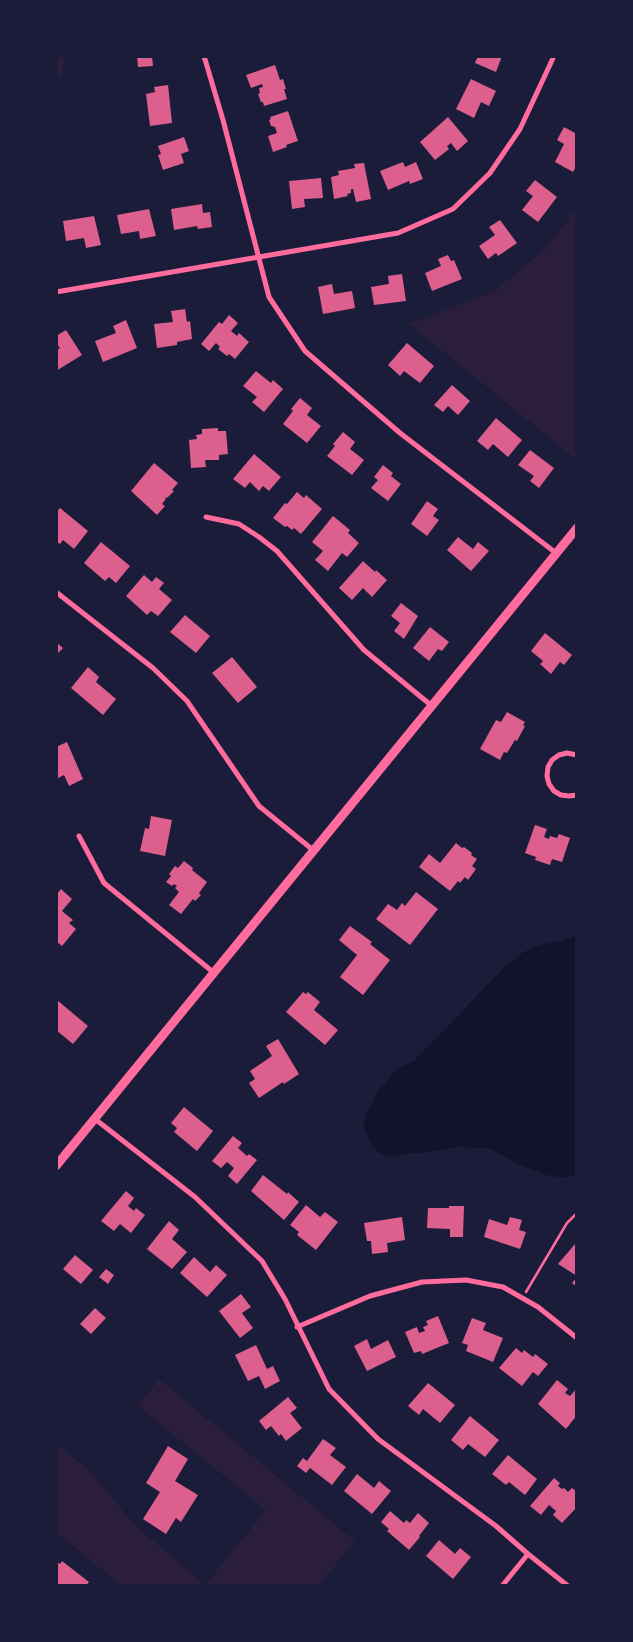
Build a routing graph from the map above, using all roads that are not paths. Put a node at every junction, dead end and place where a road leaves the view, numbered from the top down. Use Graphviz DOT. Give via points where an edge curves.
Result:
graph roads {
  1 [pos="204,56"];
  2 [pos="554,56"];
  3 [pos="259,258"];
  4 [pos="56,292"];
  5 [pos="206,517"];
  6 [pos="577,528"];
  7 [pos="556,553"];
  8 [pos="56,592"];
  9 [pos="433,706"];
  10 [pos="577,755"];
  11 [pos="577,794"];
  12 [pos="79,836"];
  13 [pos="313,850"];
  14 [pos="213,972"];
  15 [pos="95,1119"];
  16 [pos="56,1166"];
  17 [pos="297,1327"];
  18 [pos="577,1338"];
  19 [pos="528,1554"];
  20 [pos="502,1586"];
  21 [pos="568,1586"];
  1 -- 3 [label="street"];
  2 -- 3 [label="street" via="520,129 490,173 453,209 398,233"];
  3 -- 4 [label="street"];
  3 -- 7 [label="street" via="269,297 305,351 400,433"];
  5 -- 9 [label="street" via="239,524 276,550 364,650"];
  6 -- 7 [label="street"];
  7 -- 9 [label="street"];
  8 -- 13 [label="street" via="152,668 187,701 259,806"];
  9 -- 13 [label="street"];
  10 -- 11 [label="street" via="559,755 552,760 547,776 554,791 561,795"];
  12 -- 14 [label="street" via="104,882"];
  13 -- 14 [label="street"];
  14 -- 15 [label="street"];
  15 -- 16 [label="street"];
  15 -- 17 [label="street" via="195,1197 262,1261 285,1299"];
  17 -- 18 [label="street" via="370,1296 422,1282 466,1280 503,1287 538,1306"];
  17 -- 19 [label="street" via="329,1389 378,1439 496,1526"];
  19 -- 20 [label="street"];
  19 -- 21 [label="street"];
}
